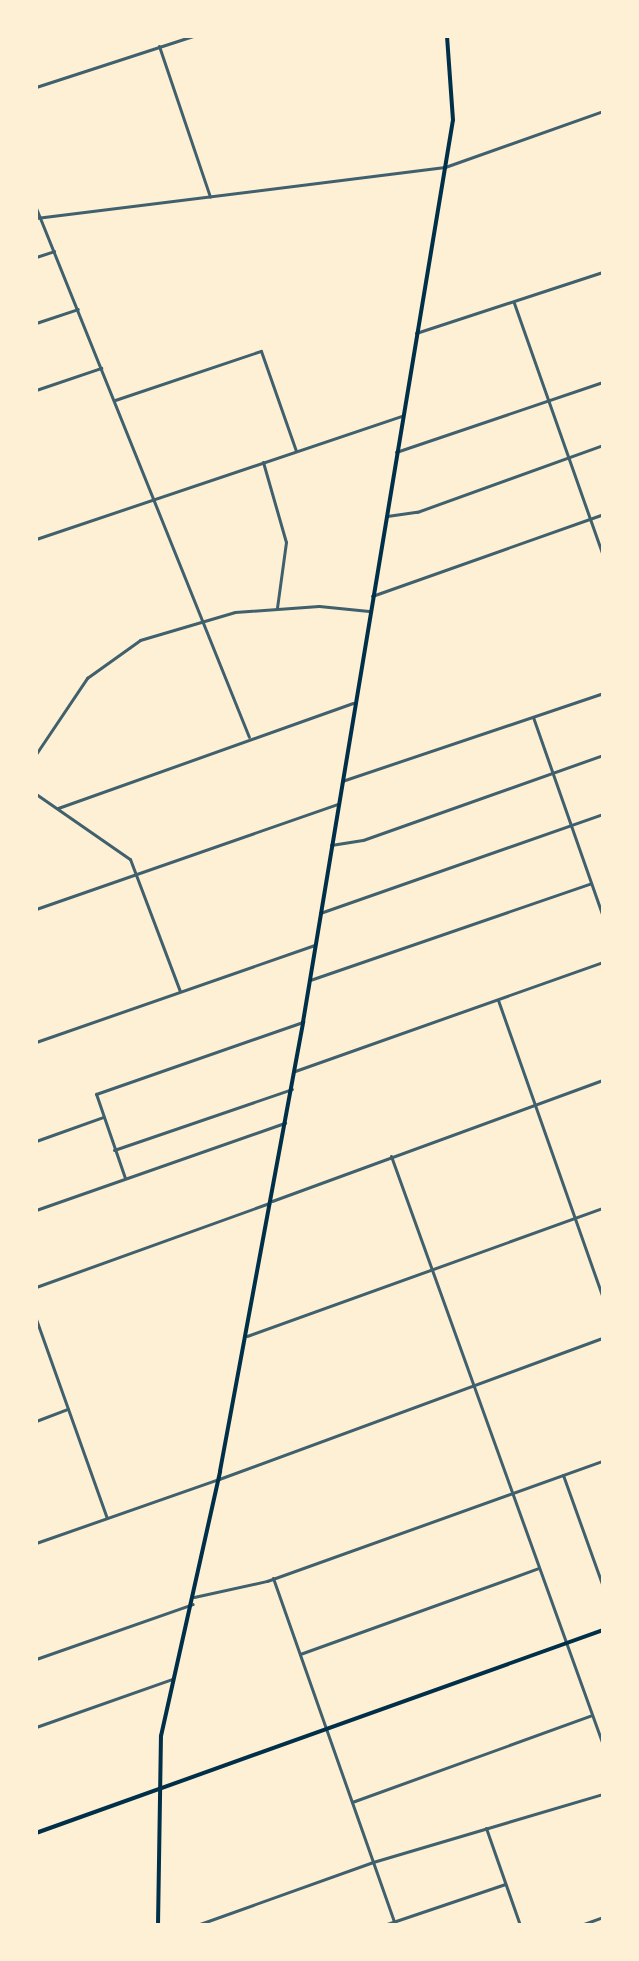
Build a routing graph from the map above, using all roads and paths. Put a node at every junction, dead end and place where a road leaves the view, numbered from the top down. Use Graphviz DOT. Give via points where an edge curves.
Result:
graph roads {
  1 [pos="193,36"];
  2 [pos="447,36"];
  3 [pos="159,46"];
  4 [pos="36,87"];
  5 [pos="603,111"];
  6 [pos="445,167"];
  7 [pos="210,197"];
  8 [pos="36,208"];
  9 [pos="38,218"];
  10 [pos="54,251"];
  11 [pos="36,257"];
  12 [pos="603,272"];
  13 [pos="514,303"];
  14 [pos="78,309"];
  15 [pos="36,323"];
  16 [pos="416,333"];
  17 [pos="101,368"];
  18 [pos="603,382"];
  19 [pos="36,390"];
  20 [pos="114,400"];
  21 [pos="548,401"];
  22 [pos="402,416"];
  23 [pos="603,445"];
  24 [pos="296,451"];
  25 [pos="396,452"];
  26 [pos="568,458"];
  27 [pos="263,462"];
  28 [pos="154,499"];
  29 [pos="603,514"];
  30 [pos="386,515"];
  31 [pos="590,520"];
  32 [pos="36,539"];
  33 [pos="603,556"];
  34 [pos="372,596"];
  35 [pos="277,608"];
  36 [pos="369,611"];
  37 [pos="201,618"];
  38 [pos="603,693"];
  39 [pos="353,703"];
  40 [pos="533,717"];
  41 [pos="249,737"];
  42 [pos="36,754"];
  43 [pos="603,755"];
  44 [pos="553,773"];
  45 [pos="341,781"];
  46 [pos="36,794"];
  47 [pos="337,804"];
  48 [pos="58,808"];
  49 [pos="603,814"];
  50 [pos="570,826"];
  51 [pos="331,845"];
  52 [pos="137,873"];
  53 [pos="591,883"];
  54 [pos="36,909"];
  55 [pos="320,913"];
  56 [pos="603,917"];
  57 [pos="315,945"];
  58 [pos="603,962"];
  59 [pos="310,980"];
  60 [pos="180,991"];
  61 [pos="498,1000"];
  62 [pos="303,1022"];
  63 [pos="36,1042"];
  64 [pos="295,1071"];
  65 [pos="603,1080"];
  66 [pos="292,1089"];
  67 [pos="535,1104"];
  68 [pos="103,1117"];
  69 [pos="286,1123"];
  70 [pos="36,1141"];
  71 [pos="114,1150"];
  72 [pos="391,1156"];
  73 [pos="125,1178"];
  74 [pos="272,1201"];
  75 [pos="603,1208"];
  76 [pos="36,1210"];
  77 [pos="575,1219"];
  78 [pos="432,1271"];
  79 [pos="36,1287"];
  80 [pos="603,1298"];
  81 [pos="36,1319"];
  82 [pos="247,1336"];
  83 [pos="603,1338"];
  84 [pos="473,1386"];
  85 [pos="68,1409"];
  86 [pos="36,1421"];
  87 [pos="603,1461"];
  88 [pos="563,1475"];
  89 [pos="219,1479"];
  90 [pos="512,1494"];
  91 [pos="107,1518"];
  92 [pos="36,1543"];
  93 [pos="539,1568"];
  94 [pos="273,1578"];
  95 [pos="603,1587"];
  96 [pos="194,1597"];
  97 [pos="193,1604"];
  98 [pos="603,1630"];
  99 [pos="566,1643"];
  100 [pos="300,1654"];
  101 [pos="36,1659"];
  102 [pos="174,1679"];
  103 [pos="592,1715"];
  104 [pos="36,1727"];
  105 [pos="327,1730"];
  106 [pos="603,1745"];
  107 [pos="159,1789"];
  108 [pos="603,1794"];
  109 [pos="352,1802"];
  110 [pos="486,1828"];
  111 [pos="36,1833"];
  112 [pos="373,1862"];
  113 [pos="505,1884"];
  114 [pos="603,1917"];
  115 [pos="394,1924"];
  116 [pos="158,1925"];
  117 [pos="197,1925"];
  118 [pos="384,1925"];
  119 [pos="520,1925"];
  120 [pos="581,1925"];
  1 -- 3 [label="street"];
  2 -- 6 [label="main road" via="454,105"];
  3 -- 4 [label="street"];
  3 -- 7 [label="street"];
  5 -- 6 [label="street"];
  6 -- 7 [label="street"];
  6 -- 16 [label="main road"];
  7 -- 9 [label="street"];
  8 -- 9 [label="street"];
  9 -- 10 [label="street"];
  10 -- 11 [label="street"];
  10 -- 14 [label="street"];
  12 -- 13 [label="street"];
  13 -- 16 [label="street"];
  13 -- 21 [label="street"];
  14 -- 15 [label="street"];
  14 -- 17 [label="street"];
  16 -- 22 [label="main road"];
  17 -- 19 [label="street"];
  17 -- 20 [label="street"];
  18 -- 21 [label="street"];
  20 -- 24 [label="street" via="261,351"];
  20 -- 28 [label="street"];
  21 -- 25 [label="street"];
  21 -- 26 [label="street"];
  22 -- 24 [label="street"];
  22 -- 25 [label="main road"];
  23 -- 26 [label="street"];
  24 -- 27 [label="street"];
  25 -- 30 [label="main road"];
  26 -- 30 [label="street" via="411,514"];
  26 -- 31 [label="street"];
  27 -- 28 [label="street"];
  27 -- 35 [label="street" via="286,542"];
  28 -- 32 [label="street"];
  28 -- 37 [label="street"];
  29 -- 31 [label="street"];
  30 -- 34 [label="main road"];
  31 -- 33 [label="street"];
  31 -- 34 [label="street"];
  34 -- 36 [label="main road"];
  35 -- 36 [label="street"];
  35 -- 37 [label="street"];
  36 -- 39 [label="main road"];
  37 -- 41 [label="street"];
  37 -- 42 [label="street" via="112,656 77,690"];
  38 -- 40 [label="street"];
  39 -- 41 [label="street"];
  39 -- 45 [label="main road"];
  40 -- 44 [label="street"];
  40 -- 45 [label="street"];
  41 -- 48 [label="street"];
  43 -- 44 [label="street"];
  44 -- 50 [label="street"];
  44 -- 51 [label="street" via="363,840"];
  45 -- 47 [label="main road"];
  46 -- 48 [label="street"];
  47 -- 51 [label="main road"];
  47 -- 52 [label="street"];
  48 -- 52 [label="street" via="120,848"];
  49 -- 50 [label="street"];
  50 -- 53 [label="street"];
  50 -- 55 [label="street"];
  51 -- 55 [label="main road"];
  52 -- 54 [label="street"];
  52 -- 60 [label="street"];
  53 -- 56 [label="street"];
  53 -- 59 [label="street"];
  55 -- 57 [label="main road"];
  57 -- 59 [label="main road"];
  57 -- 60 [label="street"];
  58 -- 61 [label="street"];
  59 -- 62 [label="main road"];
  60 -- 63 [label="street"];
  61 -- 64 [label="street"];
  61 -- 67 [label="street"];
  62 -- 64 [label="main road"];
  62 -- 68 [label="street" via="96,1094"];
  64 -- 66 [label="main road"];
  65 -- 67 [label="street"];
  66 -- 69 [label="main road"];
  66 -- 71 [label="street"];
  67 -- 72 [label="street"];
  67 -- 77 [label="street"];
  68 -- 70 [label="street"];
  68 -- 71 [label="street"];
  69 -- 73 [label="street"];
  69 -- 74 [label="main road"];
  71 -- 73 [label="street"];
  72 -- 74 [label="street"];
  72 -- 78 [label="street"];
  73 -- 76 [label="street"];
  74 -- 79 [label="street"];
  74 -- 82 [label="main road"];
  75 -- 77 [label="street"];
  77 -- 78 [label="street"];
  77 -- 80 [label="street"];
  78 -- 82 [label="street"];
  78 -- 84 [label="street"];
  81 -- 85 [label="street"];
  82 -- 89 [label="main road"];
  83 -- 84 [label="street"];
  84 -- 89 [label="street"];
  84 -- 90 [label="street"];
  85 -- 86 [label="street"];
  85 -- 91 [label="street"];
  87 -- 88 [label="street"];
  88 -- 90 [label="street"];
  88 -- 95 [label="street"];
  89 -- 91 [label="street"];
  89 -- 96 [label="main road"];
  90 -- 93 [label="street"];
  90 -- 94 [label="street"];
  91 -- 92 [label="street"];
  93 -- 99 [label="street"];
  93 -- 100 [label="street"];
  94 -- 96 [label="street"];
  94 -- 100 [label="street"];
  96 -- 97 [label="main road"];
  97 -- 101 [label="street"];
  97 -- 102 [label="main road"];
  98 -- 99 [label="main road"];
  99 -- 103 [label="street"];
  99 -- 105 [label="main road"];
  100 -- 105 [label="street"];
  102 -- 104 [label="street"];
  102 -- 107 [label="main road" via="161,1736"];
  103 -- 106 [label="street"];
  103 -- 109 [label="street"];
  105 -- 107 [label="main road"];
  105 -- 109 [label="street"];
  107 -- 111 [label="main road"];
  107 -- 116 [label="main road"];
  108 -- 110 [label="street"];
  109 -- 112 [label="street"];
  110 -- 112 [label="street"];
  110 -- 113 [label="street"];
  112 -- 115 [label="street"];
  112 -- 117 [label="street"];
  113 -- 115 [label="street"];
  113 -- 119 [label="street"];
  114 -- 120 [label="street"];
  115 -- 118 [label="street"];
}
